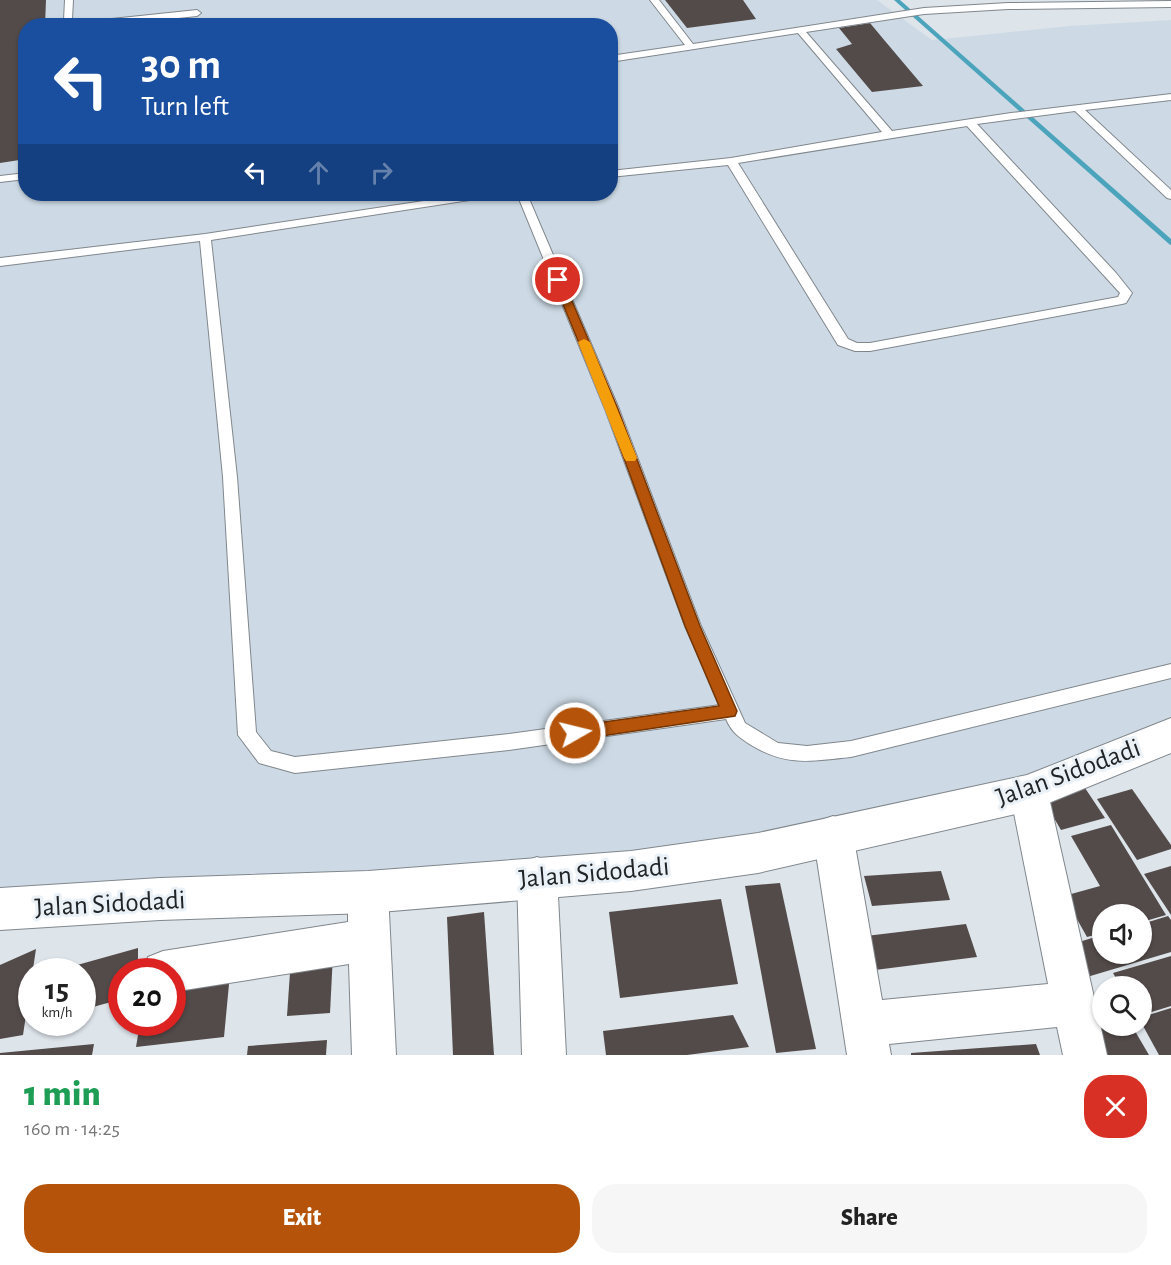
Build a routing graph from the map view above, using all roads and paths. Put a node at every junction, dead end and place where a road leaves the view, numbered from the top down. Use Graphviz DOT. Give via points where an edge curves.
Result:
graph roads {
  1 [pos="69,0"];
  2 [pos="654,0"];
  3 [pos="1171,4"];
  4 [pos="197,13"];
  5 [pos="68,18"];
  6 [pos="150,18"];
  7 [pos="801,31"];
  8 [pos="691,47"];
  9 [pos="618,58"];
  10 [pos="1171,97"];
  11 [pos="1077,108"];
  12 [pos="969,122"];
  13 [pos="889,134"];
  14 [pos="730,161"];
  15 [pos="618,173"];
  16 [pos="1171,176"];
  17 [pos="18,177"];
  18 [pos="1152,178"];
  19 [pos="0,179"];
  20 [pos="1171,196"];
  21 [pos="443,201"];
  22 [pos="525,201"];
  23 [pos="205,237"];
  24 [pos="0,262"];
  25 [pos="1171,671"];
  26 [pos="729,711"];
  27 [pos="1171,735"];
  28 [pos="1029,793"];
  29 [pos="833,834"];
  30 [pos="537,876"];
  31 [pos="368,892"];
  32 [pos="0,909"];
  33 [pos="371,940"];
  34 [pos="186,968"];
  35 [pos="1074,1003"];
  36 [pos="867,1040"];
  37 [pos="374,1055"];
  38 [pos="544,1055"];
  39 [pos="1084,1055"];
  1 -- 5 [label="lane"];
  2 -- 8 [label="lane"];
  3 -- 7 [label="lane" via="924,11"];
  4 -- 6 [label="lane"];
  7 -- 8 [label="lane"];
  7 -- 13 [label="lane"];
  8 -- 9 [label="lane"];
  10 -- 11 [label="lane"];
  11 -- 12 [label="lane"];
  11 -- 18 [label="lane"];
  12 -- 13 [label="lane"];
  12 -- 14 [label="lane" via="1112,276 1126,293 1122,300 855,347 843,342"];
  13 -- 14 [label="lane"];
  14 -- 15 [label="lane"];
  16 -- 18 [label="lane"];
  17 -- 19 [label="lane"];
  18 -- 20 [label="lane"];
  21 -- 23 [label="lane"];
  22 -- 26 [label="lane" via="612,409"];
  23 -- 24 [label="lane"];
  23 -- 26 [label="lane" via="230,477 247,735 265,756 295,765 509,742"];
  25 -- 26 [label="lane" via="851,749 807,754 775,750 739,728"];
  27 -- 28 [label="street, Jalan Sidodadi"];
  28 -- 29 [label="street, Jalan Sidodadi"];
  28 -- 35 [label="street"];
  29 -- 30 [label="street, Jalan Sidodadi" via="758,853 631,871"];
  29 -- 36 [label="street"];
  30 -- 31 [label="street, Jalan Sidodadi"];
  30 -- 38 [label="street"];
  31 -- 32 [label="street, Jalan Sidodadi"];
  31 -- 33 [label="street"];
  33 -- 34 [label="street"];
  33 -- 37 [label="street"];
  35 -- 36 [label="street"];
  35 -- 39 [label="street"];
}
